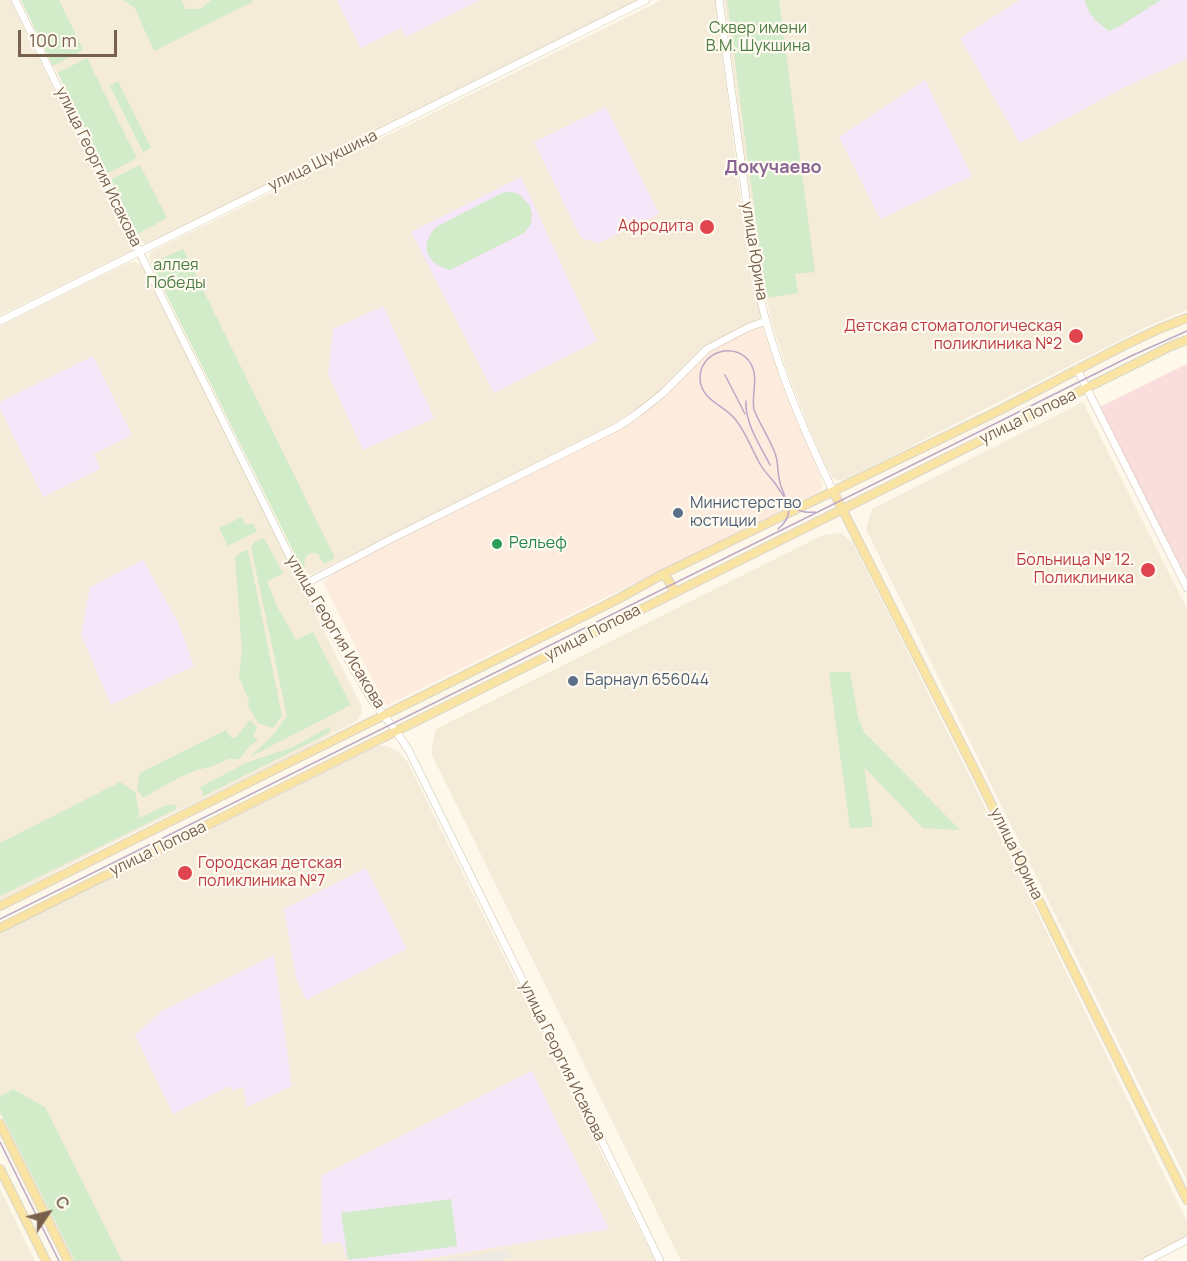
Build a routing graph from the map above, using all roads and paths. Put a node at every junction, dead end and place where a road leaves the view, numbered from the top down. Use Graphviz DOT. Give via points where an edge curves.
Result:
graph roads {
  1 [pos="15,0"];
  2 [pos="646,0"];
  3 [pos="719,0"];
  4 [pos="139,252"];
  5 [pos="1187,318"];
  6 [pos="0,321"];
  7 [pos="766,321"];
  8 [pos="1187,340"];
  9 [pos="1077,369"];
  10 [pos="1087,388"];
  11 [pos="833,491"];
  12 [pos="842,509"];
  13 [pos="663,574"];
  14 [pos="304,584"];
  15 [pos="1187,588"];
  16 [pos="674,592"];
  17 [pos="384,715"];
  18 [pos="396,731"];
  19 [pos="0,906"];
  20 [pos="0,928"];
  21 [pos="0,1125"];
  22 [pos="0,1168"];
  23 [pos="1187,1200"];
  24 [pos="1187,1240"];
  25 [pos="46,1261"];
  26 [pos="68,1261"];
  27 [pos="660,1261"];
  28 [pos="1146,1261"];
  1 -- 4 [label="street, улица Георгия Исакова"];
  2 -- 4 [label="street, улица Шукшина"];
  3 -- 7 [label="street, улица Юрина" via="753,253"];
  4 -- 6 [label="street, улица Шукшина"];
  4 -- 14 [label="street, улица Георгия Исакова"];
  5 -- 9 [label="main road, улица Попова"];
  7 -- 11 [label="street, улица Юрина" via="801,422"];
  7 -- 14 [label="street" via="708,349 662,394 619,426"];
  8 -- 10 [label="main road, улица Попова"];
  9 -- 10 [label="street"];
  9 -- 11 [label="main road, улица Попова"];
  10 -- 12 [label="main road, улица Попова"];
  10 -- 15 [label="street"];
  11 -- 12 [label="main road, улица Юрина"];
  11 -- 13 [label="main road, улица Попова"];
  12 -- 16 [label="main road, улица Попова"];
  12 -- 23 [label="main road, улица Юрина"];
  13 -- 16 [label="main road"];
  13 -- 17 [label="main road, улица Попова"];
  14 -- 17 [label="street, улица Георгия Исакова"];
  16 -- 18 [label="main road, улица Попова"];
  17 -- 18 [label="street, улица Георгия Исакова"];
  17 -- 19 [label="main road, улица Попова"];
  18 -- 20 [label="main road, улица Попова"];
  18 -- 27 [label="street, улица Георгия Исакова"];
  21 -- 26 [label="main road"];
  22 -- 25 [label="main road"];
  24 -- 28 [label="street"];
}
